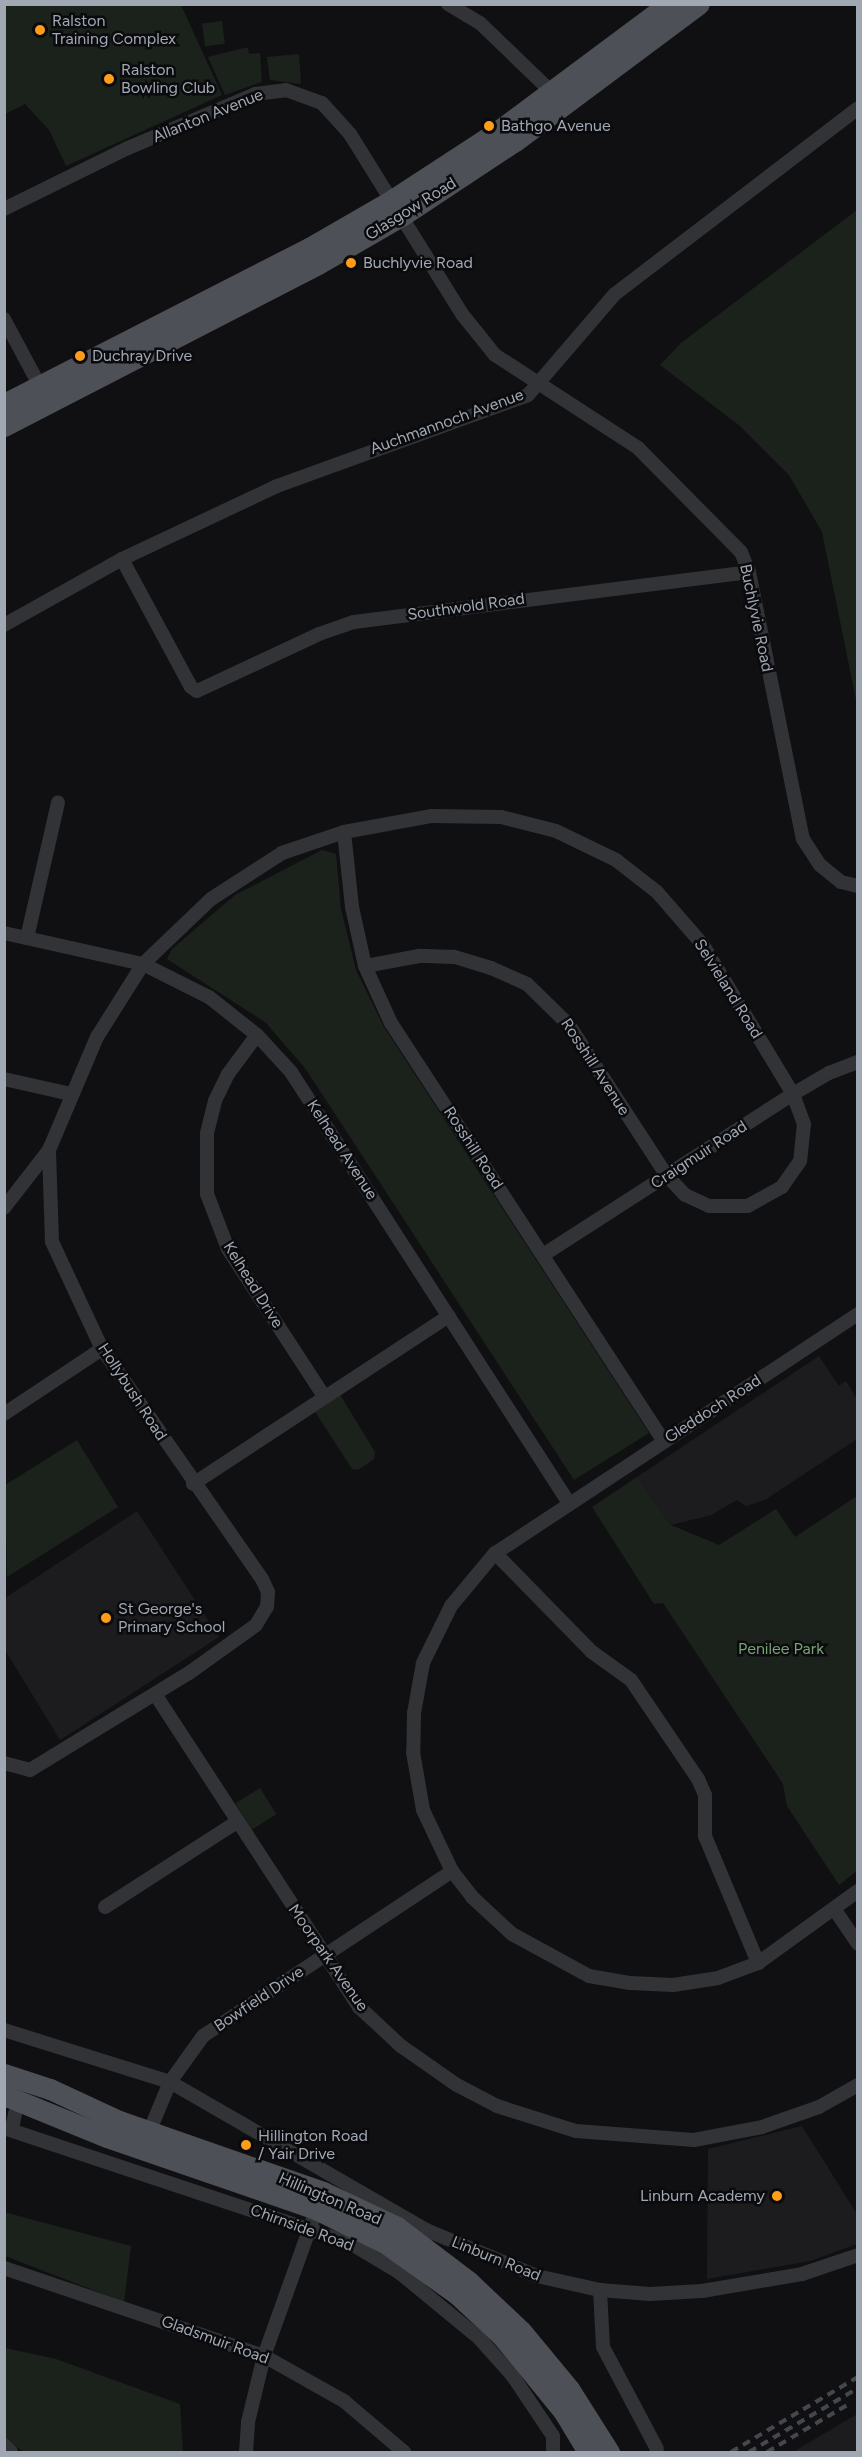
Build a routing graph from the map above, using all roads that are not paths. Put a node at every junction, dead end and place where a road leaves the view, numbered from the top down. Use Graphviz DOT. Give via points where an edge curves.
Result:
graph roads {
  1 [pos="448,4"];
  2 [pos="699,4"];
  3 [pos="666,14"];
  4 [pos="559,98"];
  5 [pos="858,108"];
  6 [pos="398,208"];
  7 [pos="4,209"];
  8 [pos="4,319"];
  9 [pos="538,386"];
  10 [pos="43,392"];
  11 [pos="4,404"];
  12 [pos="4,426"];
  13 [pos="122,559"];
  14 [pos="749,572"];
  15 [pos="4,625"];
  16 [pos="58,803"];
  17 [pos="344,832"];
  18 [pos="858,886"];
  19 [pos="4,933"];
  20 [pos="27,938"];
  21 [pos="143,964"];
  22 [pos="365,966"];
  23 [pos="257,1035"];
  24 [pos="858,1062"];
  25 [pos="4,1078"];
  26 [pos="71,1094"];
  27 [pos="793,1094"];
  28 [pos="49,1150"];
  29 [pos="667,1176"];
  30 [pos="4,1208"];
  31 [pos="543,1255"];
  32 [pos="858,1314"];
  33 [pos="449,1316"];
  34 [pos="102,1349"];
  35 [pos="324,1396"];
  36 [pos="4,1414"];
  37 [pos="664,1441"];
  38 [pos="193,1484"];
  39 [pos="569,1503"];
  40 [pos="495,1553"];
  41 [pos="155,1694"];
  42 [pos="4,1762"];
  43 [pos="237,1822"];
  44 [pos="452,1872"];
  45 [pos="858,1891"];
  46 [pos="105,1907"];
  47 [pos="835,1910"];
  48 [pos="858,1944"];
  49 [pos="323,1957"];
  50 [pos="758,1962"];
  51 [pos="4,2030"];
  52 [pos="4,2074"];
  53 [pos="170,2082"];
  54 [pos="858,2085"];
  55 [pos="10,2104"];
  56 [pos="8,2129"];
  57 [pos="150,2129"];
  58 [pos="142,2149"];
  59 [pos="319,2201"];
  60 [pos="306,2231"];
  61 [pos="858,2255"];
  62 [pos="4,2268"];
  63 [pos="600,2290"];
  64 [pos="264,2356"];
  65 [pos="4,2445"];
  66 [pos="657,2449"];
  67 [pos="11,2452"];
  68 [pos="246,2452"];
  69 [pos="404,2452"];
  70 [pos="553,2452"];
  71 [pos="588,2452"];
  72 [pos="609,2452"];
  1 -- 4 [label="street" via="480,23"];
  2 -- 3 [label="main road, Glasgow Road"];
  3 -- 4 [label="main road, Glasgow Road"];
  4 -- 6 [label="main road, Glasgow Road"];
  5 -- 9 [label="street, Auchmannoch Avenue" via="615,294"];
  6 -- 7 [label="street, Allanton Avenue" via="333,112 304,94 286,90 255,94 211,112"];
  6 -- 9 [label="street, Buchlyvie Road" via="474,329 495,355"];
  6 -- 10 [label="main road, Glasgow Road" via="318,264"];
  8 -- 10 [label="street"];
  9 -- 13 [label="street, Auchmannoch Avenue" via="528,395 277,486"];
  9 -- 14 [label="street, Buchlyvie Road" via="638,448 727,535"];
  10 -- 11 [label="main road, Glasgow Road"];
  10 -- 12 [label="main road, Glasgow Road"];
  13 -- 14 [label="street, Southwold Road" via="191,687 197,691 319,634 354,622"];
  13 -- 15 [label="street, Auchmannoch Avenue"];
  14 -- 18 [label="street, Buchlyvie Road" via="803,839 820,865 841,882"];
  16 -- 20 [label="street"];
  17 -- 21 [label="street, Selvieland Road" via="282,853 211,899"];
  17 -- 22 [label="street, Rosshill Road" via="352,907"];
  17 -- 27 [label="street, Selvieland Road" via="431,816 501,817 556,831 616,860 657,892 703,945"];
  19 -- 20 [label="street, Kelhead Avenue"];
  20 -- 21 [label="street, Kelhead Avenue"];
  21 -- 23 [label="street, Kelhead Avenue" via="209,997"];
  21 -- 26 [label="street, Hollybush Road" via="97,1036"];
  22 -- 29 [label="street, Rosshill Avenue" via="419,956 454,957 527,984 569,1025"];
  22 -- 31 [label="street, Rosshill Road" via="391,1023"];
  23 -- 33 [label="street, Kelhead Avenue" via="291,1072"];
  23 -- 35 [label="street, Kelhead Drive" via="228,1074 215,1101 207,1134 207,1194 228,1249"];
  24 -- 27 [label="street, Craigmuir Road"];
  25 -- 26 [label="street"];
  26 -- 28 [label="street, Hollybush Road"];
  27 -- 29 [label="street, Craigmuir Road"];
  27 -- 29 [label="street, Selvieland Road" via="804,1124 800,1161 782,1187 762,1202 736,1209 709,1206 685,1195"];
  28 -- 30 [label="street"];
  28 -- 34 [label="street, Hollybush Road" via="52,1242"];
  29 -- 31 [label="street, Craigmuir Road"];
  31 -- 37 [label="street, Rosshill Road"];
  32 -- 37 [label="street, Gleddoch Road"];
  33 -- 35 [label="street"];
  33 -- 39 [label="street, Kelhead Avenue"];
  34 -- 36 [label="street"];
  34 -- 38 [label="street, Hollybush Road"];
  35 -- 38 [label="street"];
  37 -- 39 [label="street, Gleddoch Road"];
  38 -- 41 [label="street, Hollybush Road" via="262,1579 268,1592 267,1607 256,1625"];
  39 -- 40 [label="street, Gleddoch Road"];
  40 -- 44 [label="street, Gleddoch Road" via="474,1574 435,1636 423,1664 414,1713 413,1752 423,1810"];
  40 -- 50 [label="street" via="592,1652 631,1680 698,1779 705,1794 705,1836"];
  41 -- 42 [label="street, Hollybush Road" via="30,1770"];
  41 -- 43 [label="street, Moorpark Avenue"];
  43 -- 46 [label="street"];
  43 -- 49 [label="street, Moorpark Avenue"];
  44 -- 49 [label="street, Bowfield Drive"];
  44 -- 50 [label="street, Gleddoch Road" via="472,1897 512,1934 589,1976 673,1985 718,1978"];
  45 -- 47 [label="street, Gleddoch Road"];
  47 -- 48 [label="street"];
  47 -- 50 [label="street, Gleddoch Road"];
  49 -- 53 [label="street, Bowfield Drive" via="203,2036"];
  49 -- 54 [label="street, Moorpark Avenue" via="359,2007 400,2046 457,2085 544,2124 576,2131 694,2140 762,2127 819,2107"];
  51 -- 53 [label="street, Linburn Road"];
  52 -- 57 [label="main road, Hillington Road" via="50,2089 100,2114"];
  53 -- 57 [label="street, Bowfield Drive"];
  53 -- 63 [label="street, Linburn Road" via="426,2230 537,2276"];
  55 -- 56 [label="street"];
  55 -- 58 [label="main road, Hillington Road"];
  56 -- 60 [label="street, Chirnside Road" via="281,2219"];
  57 -- 58 [label="street, Bowfield Drive"];
  57 -- 59 [label="main road, Hillington Road"];
  58 -- 59 [label="main road, Hillington Road"];
  59 -- 60 [label="street"];
  59 -- 71 [label="main road, Hillington Road" via="457,2294 502,2336 537,2377"];
  59 -- 72 [label="main road, Hillington Road" via="397,2227 482,2294 521,2331 558,2375"];
  60 -- 64 [label="street"];
  60 -- 70 [label="street, Chirnside Road" via="350,2243 441,2304 512,2375 553,2436"];
  61 -- 63 [label="street, Linburn Road" via="802,2274 702,2291 650,2294"];
  62 -- 64 [label="street, Gladsmuir Road"];
  63 -- 66 [label="street" via="603,2347"];
  64 -- 68 [label="street" via="248,2422"];
  64 -- 69 [label="street, Gladsmuir Road" via="344,2401"];
  65 -- 67 [label="street"];
}
